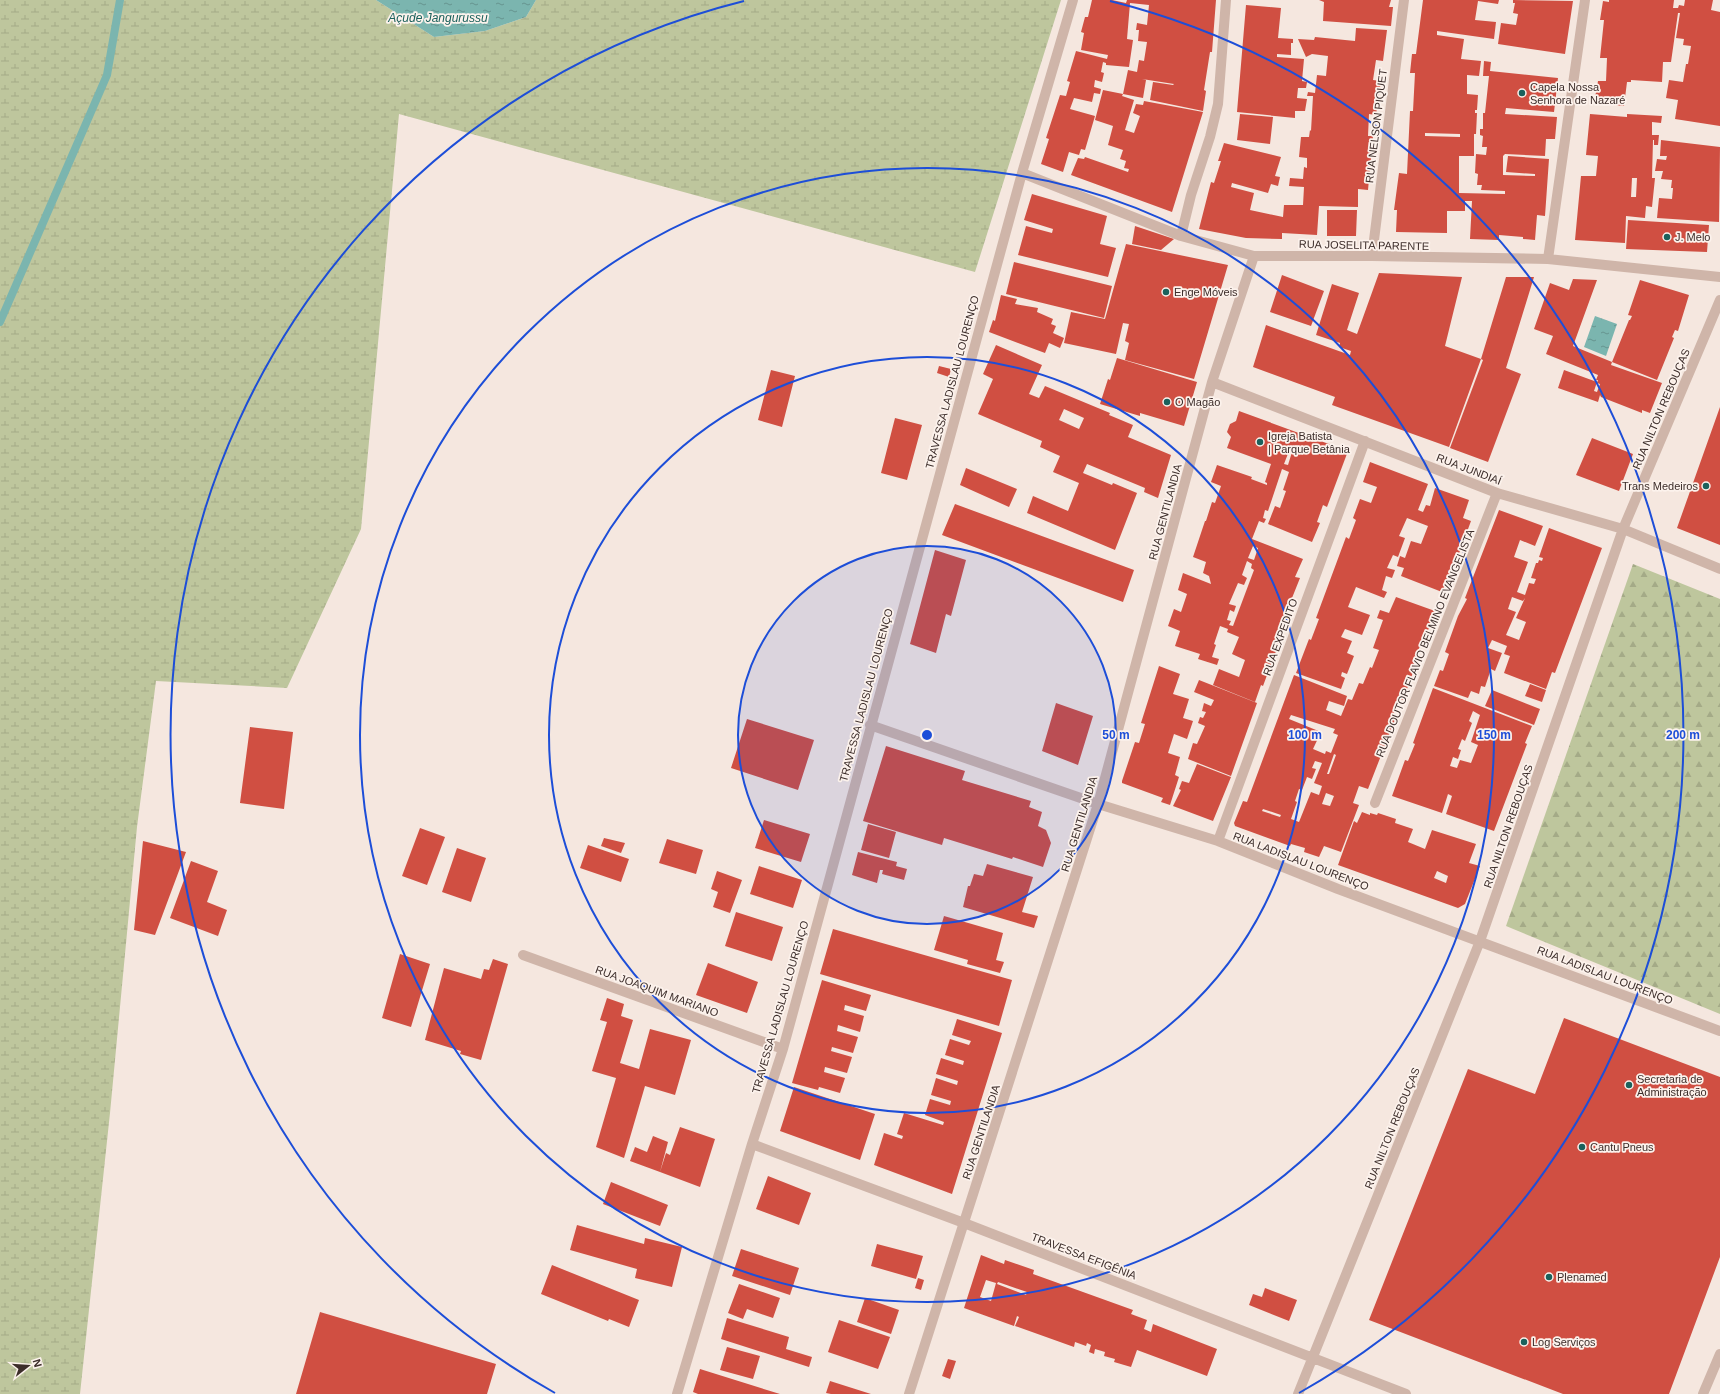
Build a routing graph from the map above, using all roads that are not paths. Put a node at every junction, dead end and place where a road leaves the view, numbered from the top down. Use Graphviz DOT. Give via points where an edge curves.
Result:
graph roads {
  1 [pos="1073,0"];
  2 [pos="1226,0"];
  3 [pos="1404,0"];
  4 [pos="1585,0"];
  5 [pos="1022,173"];
  6 [pos="1182,236"];
  7 [pos="1254,256"];
  8 [pos="1372,256"];
  9 [pos="1548,260"];
  10 [pos="1720,278"];
  11 [pos="1720,300"];
  12 [pos="1212,382"];
  13 [pos="1365,441"];
  14 [pos="1497,493"];
  15 [pos="1624,529"];
  16 [pos="1720,569"];
  17 [pos="870,724"];
  18 [pos="1374,803"];
  19 [pos="1098,804"];
  20 [pos="1218,841"];
  21 [pos="1480,941"];
  22 [pos="522,956"];
  23 [pos="1720,1031"];
  24 [pos="783,1048"];
  25 [pos="752,1144"];
  26 [pos="964,1223"];
  27 [pos="1720,1354"];
  28 [pos="1312,1358"];
  29 [pos="677,1394"];
  30 [pos="909,1394"];
  31 [pos="1298,1394"];
  32 [pos="1406,1394"];
  33 [pos="1703,1394"];
  1 -- 5 [label="street, TRAVESSA LADISLAU LOURENÇO"];
  2 -- 6 [label="street" via="1218,104 1191,195"];
  3 -- 8 [label="street, RUA NELSON PIQUET"];
  4 -- 9 [label="street"];
  5 -- 6 [label="street, RUA JOSELITA PARENTE"];
  5 -- 17 [label="street, TRAVESSA LADISLAU LOURENÇO"];
  6 -- 7 [label="street, RUA JOSELITA PARENTE"];
  7 -- 8 [label="street, RUA JOSELITA PARENTE"];
  7 -- 12 [label="street, RUA GENTILANDIA"];
  8 -- 9 [label="street, RUA JOSELITA PARENTE"];
  9 -- 10 [label="street, RUA JOSELITA PARENTE"];
  11 -- 15 [label="street, RUA NILTON REBOUÇAS"];
  12 -- 13 [label="street, RUA JUNDIAÍ"];
  12 -- 19 [label="street, RUA GENTILANDIA"];
  13 -- 14 [label="street, RUA JUNDIAÍ"];
  13 -- 20 [label="street, RUA EXPEDITO"];
  14 -- 15 [label="street, RUA JUNDIAÍ"];
  14 -- 18 [label="street, RUA DOUTOR FLAVIO BELMINO EVANGELISTA"];
  15 -- 16 [label="street, RUA JUNDIAÍ"];
  15 -- 21 [label="street, RUA NILTON REBOUÇAS"];
  17 -- 19 [label="street, RUA LADISLAU LOURENÇO"];
  17 -- 24 [label="street, TRAVESSA LADISLAU LOURENÇO"];
  19 -- 20 [label="street, RUA LADISLAU LOURENÇO"];
  19 -- 26 [label="street, RUA GENTILANDIA"];
  20 -- 21 [label="street, RUA LADISLAU LOURENÇO" via="1338,889"];
  21 -- 23 [label="street, RUA LADISLAU LOURENÇO"];
  21 -- 28 [label="street, RUA NILTON REBOUÇAS"];
  22 -- 24 [label="street, RUA JOAQUIM MARIANO"];
  24 -- 25 [label="street, TRAVESSA LADISLAU LOURENÇO"];
  25 -- 26 [label="street, TRAVESSA EFIGÊNIA"];
  25 -- 29 [label="street, TRAVESSA LADISLAU LOURENÇO"];
  26 -- 28 [label="street, TRAVESSA EFIGÊNIA"];
  26 -- 30 [label="street, RUA GENTILANDIA"];
  27 -- 33 [label="street"];
  28 -- 31 [label="street, RUA NILTON REBOUÇAS"];
  28 -- 32 [label="street, TRAVESSA EFIGÊNIA"];
}
